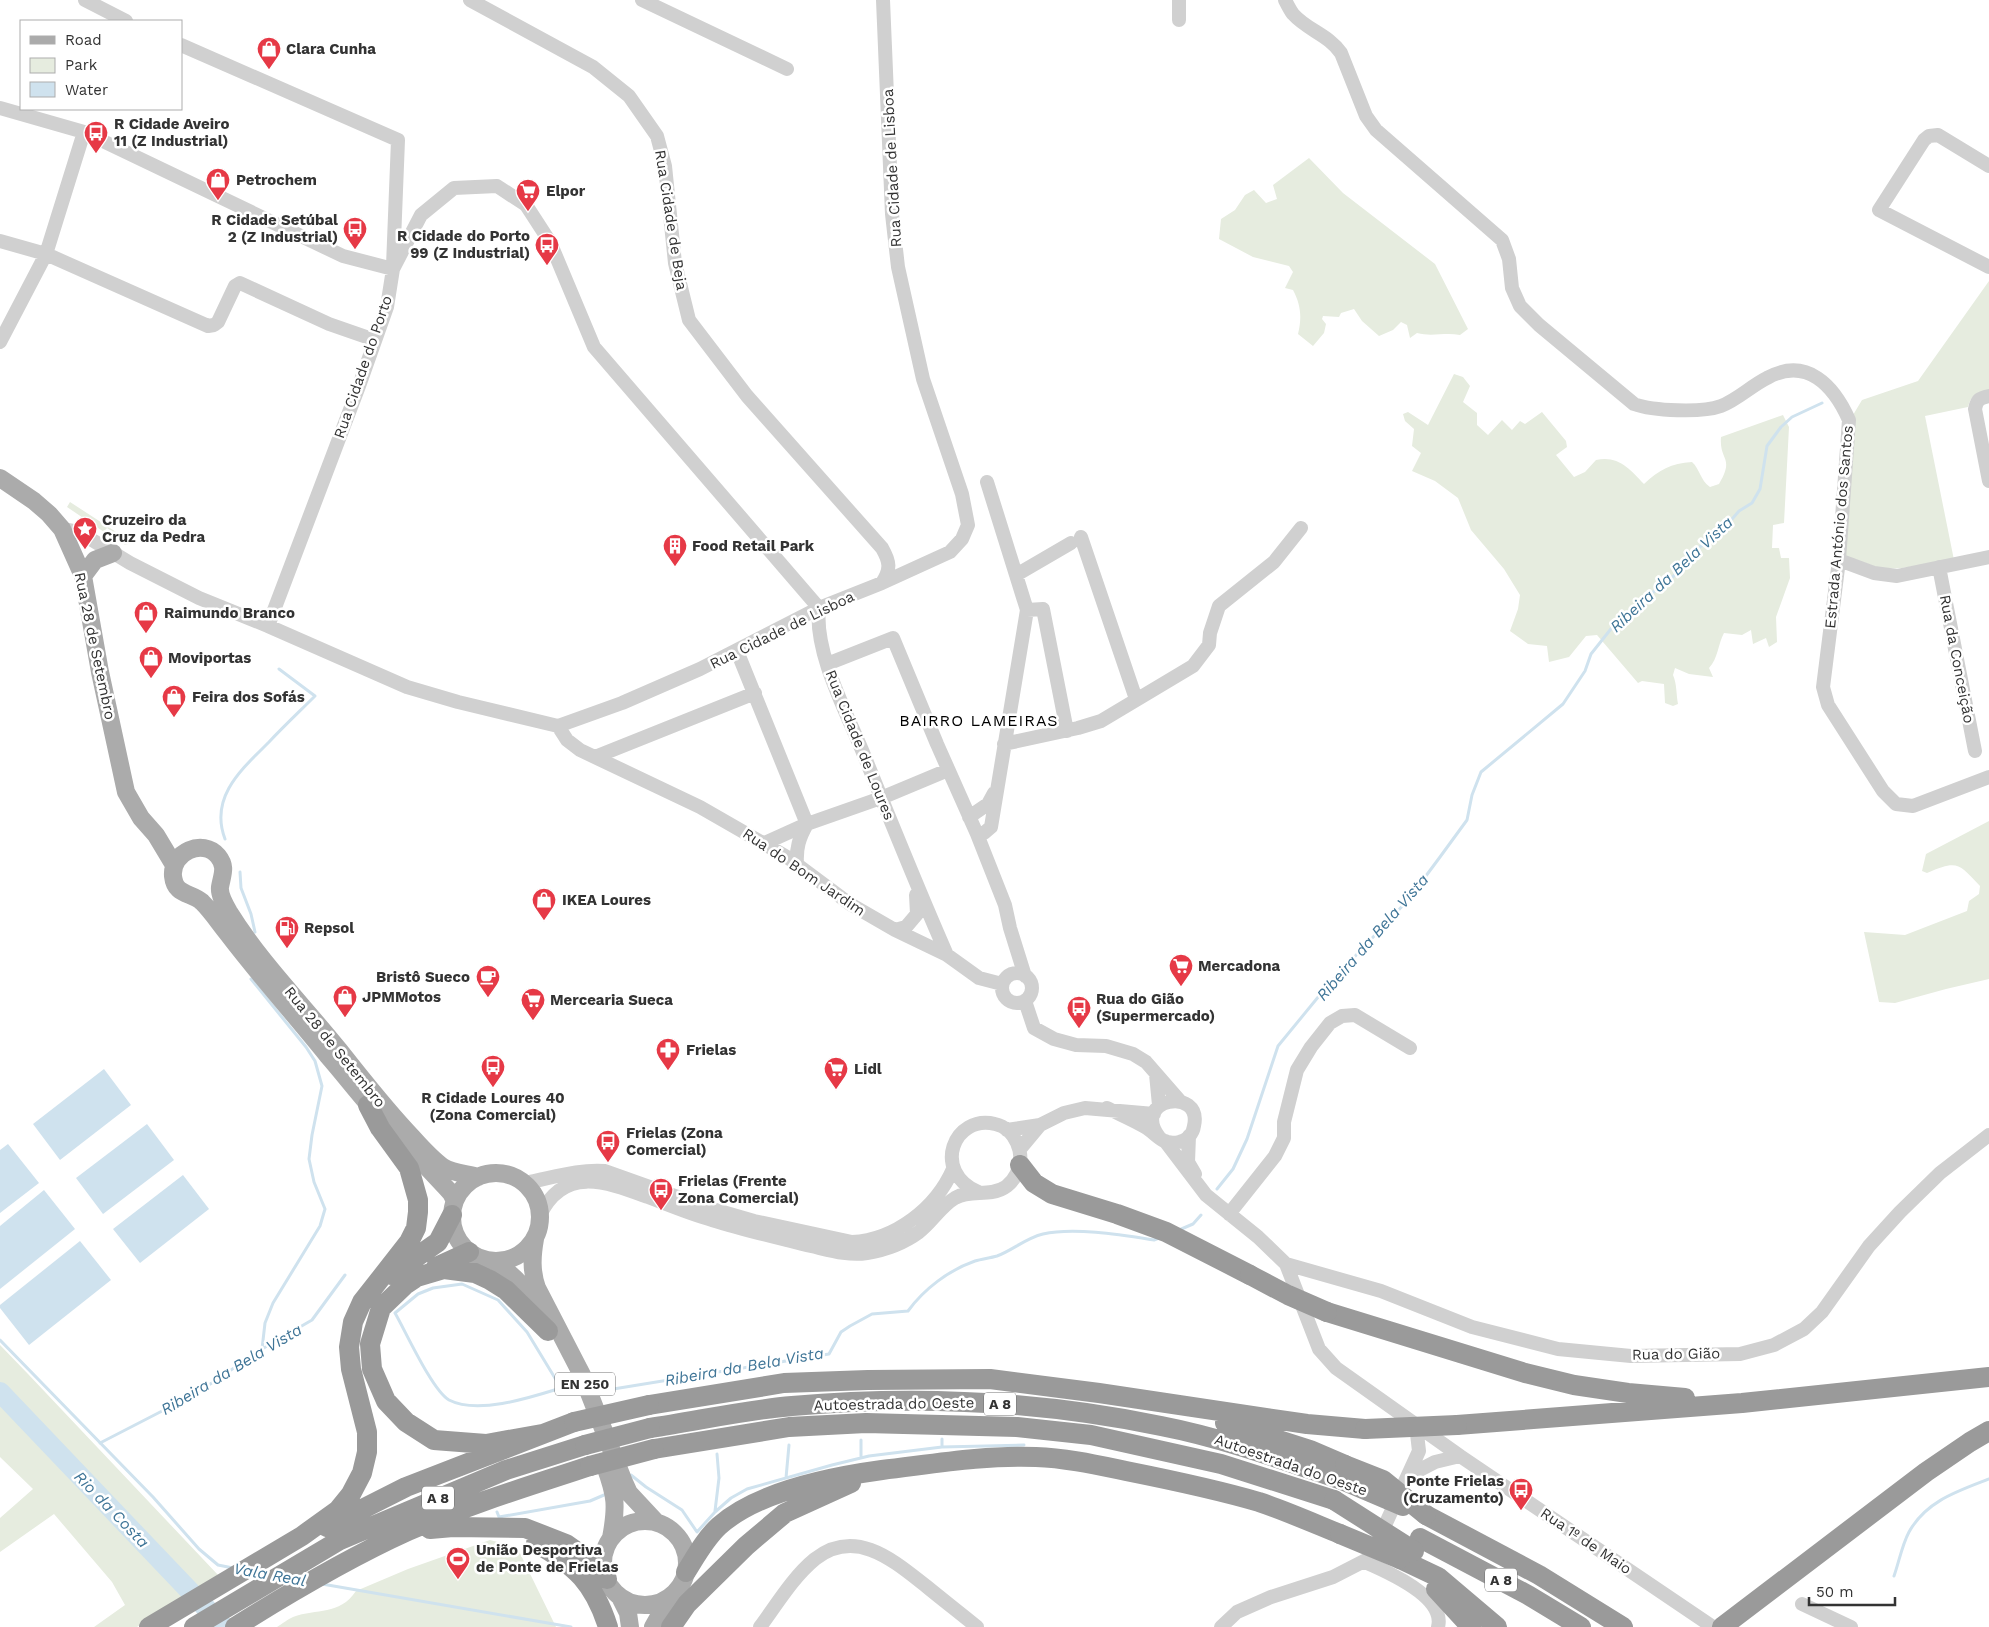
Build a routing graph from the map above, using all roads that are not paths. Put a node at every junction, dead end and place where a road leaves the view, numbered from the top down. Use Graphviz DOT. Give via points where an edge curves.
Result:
graph roads {
  1 [pos="85,0"];
  2 [pos="470,0"];
  3 [pos="642,0"];
  4 [pos="883,0"];
  5 [pos="1179,0"];
  6 [pos="1285,0"];
  7 [pos="124,20"];
  8 [pos="1178,20"];
  9 [pos="182,45"];
  10 [pos="787,69"];
  11 [pos="0,108"];
  12 [pos="84,132"];
  13 [pos="1989,166"];
  14 [pos="0,240"];
  15 [pos="46,254"];
  16 [pos="1989,267"];
  17 [pos="393,269"];
  18 [pos="375,340"];
  19 [pos="0,342"];
  20 [pos="1989,396"];
  21 [pos="0,478"];
  22 [pos="1989,480"];
  23 [pos="987,482"];
  24 [pos="1301,528"];
  25 [pos="62,529"];
  26 [pos="113,553"];
  27 [pos="1989,557"];
  28 [pos="1839,560"];
  29 [pos="1939,567"];
  30 [pos="1016,575"];
  31 [pos="83,576"];
  32 [pos="882,583"];
  33 [pos="819,608"];
  34 [pos="1027,610"];
  35 [pos="268,626"];
  36 [pos="738,651"];
  37 [pos="827,664"];
  38 [pos="755,693"];
  39 [pos="1136,699"];
  40 [pos="558,726"];
  41 [pos="1067,731"];
  42 [pos="1004,744"];
  43 [pos="1975,751"];
  44 [pos="595,757"];
  45 [pos="948,770"];
  46 [pos="1989,777"];
  47 [pos="997,787"];
  48 [pos="881,798"];
  49 [pos="969,817"];
  50 [pos="807,824"];
  51 [pos="977,834"];
  52 [pos="156,836"];
  53 [pos="765,843"];
  54 [pos="191,848"];
  55 [pos="797,864"];
  56 [pos="174,865"];
  57 [pos="914,880"];
  58 [pos="220,887"];
  59 [pos="199,899"];
  60 [pos="895,930"];
  61 [pos="1017,951"];
  62 [pos="946,955"];
  63 [pos="1025,976"];
  64 [pos="1005,980"];
  65 [pos="1024,1001"];
  66 [pos="1410,1048"];
  67 [pos="1156,1074"];
  68 [pos="1180,1101"];
  69 [pos="368,1104"];
  70 [pos="1106,1108"];
  71 [pos="1157,1110"];
  72 [pos="1040,1125"];
  73 [pos="1007,1130"];
  74 [pos="1989,1134"];
  75 [pos="1189,1136"];
  76 [pos="1162,1139"];
  77 [pos="1020,1157"];
  78 [pos="953,1169"];
  79 [pos="478,1177"];
  80 [pos="524,1183"];
  81 [pos="978,1192"];
  82 [pos="1206,1195"];
  83 [pos="454,1208"];
  84 [pos="1229,1214"];
  85 [pos="540,1215"];
  86 [pos="535,1239"];
  87 [pos="469,1252"];
  88 [pos="495,1262"];
  89 [pos="1286,1264"];
  90 [pos="417,1277"];
  91 [pos="374,1286"];
  92 [pos="548,1331"];
  93 [pos="1989,1377"];
  94 [pos="1126,1398"];
  95 [pos="1742,1403"];
  96 [pos="1416,1425"];
  97 [pos="1989,1431"];
  98 [pos="542,1434"];
  99 [pos="1440,1442"];
  100 [pos="1419,1451"];
  101 [pos="1460,1456"];
  102 [pos="1434,1462"];
  103 [pos="878,1471"];
  104 [pos="1344,1472"];
  105 [pos="1408,1476"];
  106 [pos="656,1522"];
  107 [pos="494,1528"];
  108 [pos="408,1531"];
  109 [pos="302,1536"];
  110 [pos="611,1538"];
  111 [pos="1411,1549"];
  112 [pos="1365,1562"];
  113 [pos="686,1572"];
  114 [pos="606,1579"];
  115 [pos="620,1597"];
  116 [pos="670,1597"];
  117 [pos="1802,1604"];
  118 [pos="149,1627"];
  119 [pos="194,1627"];
  120 [pos="235,1627"];
  121 [pos="608,1627"];
  122 [pos="630,1627"];
  123 [pos="653,1627"];
  124 [pos="671,1627"];
  125 [pos="760,1627"];
  126 [pos="977,1627"];
  127 [pos="1221,1627"];
  128 [pos="1438,1627"];
  129 [pos="1471,1627"];
  130 [pos="1497,1627"];
  131 [pos="1501,1627"];
  132 [pos="1581,1627"];
  133 [pos="1623,1627"];
  134 [pos="1713,1627"];
  135 [pos="1722,1627"];
  136 [pos="1851,1627"];
  1 -- 7 [label="street"];
  2 -- 32 [label="street, Rua Cidade de Beja" via="592,67 629,96 657,136 665,166 675,263 689,320 747,396 882,548 890,562"];
  3 -- 10 [label="street"];
  4 -- 32 [label="street, Rua Cidade de Lisboa" via="892,214 898,267 923,379 962,494 968,525 962,539 950,552"];
  5 -- 8 [label="street"];
  6 -- 28 [label="street, Estrada António dos Santos" via="1293,14 1335,44 1366,116 1376,130 1502,240 1509,259 1512,288 1520,306 1634,404 1669,410 1711,409 1722,406 1768,377 1786,371 1803,372 1832,389 1849,420"];
  9 -- 17 [label="street" via="398,140"];
  11 -- 12 [label="street"];
  12 -- 15 [label="street"];
  12 -- 17 [label="street" via="343,256"];
  13 -- 16 [label="street" via="1938,135 1929,136 1879,210"];
  14 -- 15 [label="street"];
  15 -- 18 [label="street" via="208,326 218,322 235,286 240,283 329,324"];
  15 -- 19 [label="street"];
  17 -- 18 [label="street, Rua Cidade do Porto" via="387,307"];
  17 -- 33 [label="street, Rua Cidade do Porto" via="421,216 454,188 497,186 526,205 550,242 594,347"];
  18 -- 35 [label="street, Rua Cidade do Porto"];
  20 -- 22 [label="street" via="1980,398 1975,409"];
  21 -- 25 [label="main road, Rua 28 de Setembro" via="34,500"];
  23 -- 30 [label="street"];
  24 -- 39 [label="street" via="1274,562 1219,606 1209,646 1198,661"];
  25 -- 26 [label="street" via="79,532"];
  25 -- 31 [label="main road, Rua 28 de Setembro"];
  26 -- 31 [label="main road" via="95,560"];
  26 -- 35 [label="street" via="199,598"];
  27 -- 29 [label="street"];
  28 -- 29 [label="street" via="1874,573 1897,576"];
  28 -- 46 [label="street, Estrada António dos Santos" via="1824,688 1828,705 1883,791 1896,804 1913,806"];
  29 -- 43 [label="street, Rua da Conceição"];
  30 -- 34 [label="street"];
  30 -- 39 [label="street" via="1076,540"];
  31 -- 52 [label="main road, Rua 28 de Setembro" via="126,792"];
  32 -- 33 [label="street, Rua Cidade de Lisboa"];
  33 -- 36 [label="street, Rua Cidade de Lisboa"];
  33 -- 37 [label="street, Rua Cidade de Loures" via="818,630"];
  34 -- 41 [label="street" via="1044,609"];
  34 -- 42 [label="street"];
  35 -- 40 [label="street" via="407,688"];
  36 -- 38 [label="street"];
  36 -- 40 [label="street, Rua Cidade de Lisboa" via="622,703"];
  37 -- 45 [label="street" via="893,638"];
  37 -- 48 [label="street, Rua Cidade de Loures"];
  38 -- 44 [label="street"];
  38 -- 50 [label="street"];
  39 -- 41 [label="street" via="1101,721"];
  40 -- 44 [label="street, Rua do Bom Jardim" via="568,740"];
  41 -- 42 [label="street"];
  42 -- 47 [label="street"];
  44 -- 53 [label="street, Rua do Bom Jardim" via="700,807"];
  45 -- 48 [label="street"];
  45 -- 49 [label="street"];
  47 -- 49 [label="street" via="988,804"];
  47 -- 51 [label="street" via="991,827"];
  48 -- 50 [label="street"];
  48 -- 57 [label="street, Rua Cidade de Loures"];
  49 -- 51 [label="street"];
  50 -- 53 [label="street"];
  50 -- 55 [label="street" via="798,839"];
  51 -- 61 [label="street" via="1005,905"];
  52 -- 54 [label="main road, Rua 28 de Setembro"];
  52 -- 56 [label="main road, Rua 28 de Setembro"];
  53 -- 55 [label="street, Rua do Bom Jardim"];
  54 -- 56 [label="main road"];
  54 -- 58 [label="main road, Rua 28 de Setembro" via="200,847 218,856 224,875"];
  55 -- 60 [label="street, Rua do Bom Jardim" via="850,904"];
  56 -- 59 [label="main road, Rua 28 de Setembro" via="176,885 182,893"];
  57 -- 60 [label="street" via="917,914 906,927"];
  57 -- 62 [label="street"];
  58 -- 59 [label="main road" via="212,895"];
  58 -- 79 [label="main road, Rua 28 de Setembro" via="228,911 257,952 398,1122 445,1168"];
  59 -- 69 [label="main road, Rua 28 de Setembro"];
  60 -- 62 [label="street, Rua do Bom Jardim"];
  61 -- 63 [label="street"];
  61 -- 64 [label="street"];
  62 -- 64 [label="street, Rua do Bom Jardim" via="979,978"];
  63 -- 64 [label="street, Rua do Bom Jardim" via="1016,973"];
  63 -- 65 [label="street" via="1032,989"];
  64 -- 65 [label="street" via="1003,994 1006,998 1014,1003"];
  65 -- 67 [label="street" via="1034,1028 1054,1039 1076,1045 1106,1046 1133,1054"];
  66 -- 84 [label="street" via="1355,1016 1342,1016 1330,1023 1298,1070 1279,1150"];
  67 -- 68 [label="street"];
  67 -- 71 [label="street"];
  68 -- 71 [label="street" via="1172,1100"];
  68 -- 75 [label="street" via="1191,1109 1194,1116 1194,1130"];
  69 -- 83 [label="main road, Rua 28 de Setembro" via="451,1193"];
  69 -- 91 [label="highway" via="380,1128 408,1168 418,1200 416,1228 409,1242"];
  70 -- 71 [label="street"];
  70 -- 72 [label="street" via="1064,1113"];
  70 -- 76 [label="street"];
  71 -- 76 [label="street" via="1152,1125"];
  72 -- 73 [label="street"];
  72 -- 77 [label="street"];
  73 -- 77 [label="street" via="1015,1138"];
  73 -- 78 [label="street" via="986,1123 968,1128 954,1146"];
  74 -- 89 [label="street, Rua do Gião" via="1940,1173 1900,1212 1869,1246 1822,1312 1804,1329 1774,1345 1740,1354 1631,1356 1558,1349 1472,1327 1381,1291"];
  75 -- 76 [label="street" via="1178,1142"];
  75 -- 82 [label="street" via="1188,1162"];
  76 -- 82 [label="street"];
  77 -- 81 [label="street" via="1015,1178 1005,1188"];
  77 -- 95 [label="highway, bridge" via="1034,1183 1052,1194 1166,1232 1327,1312 1574,1385"];
  78 -- 80 [label="street" via="942,1191 899,1229 867,1242 852,1242 754,1221 605,1171 567,1172"];
  78 -- 81 [label="street" via="967,1187"];
  79 -- 80 [label="main road" via="502,1174"];
  79 -- 83 [label="main road" via="465,1187"];
  80 -- 85 [label="main road, EN 250" via="533,1192"];
  81 -- 85 [label="street" via="956,1198 919,1232 899,1244 865,1253 831,1250 749,1231 604,1182 580,1182 561,1188"];
  82 -- 84 [label="street"];
  83 -- 87 [label="main road" via="454,1229"];
  83 -- 91 [label="highway" via="438,1242"];
  84 -- 89 [label="street"];
  85 -- 86 [label="main road, EN 250"];
  86 -- 88 [label="main road" via="518,1256"];
  86 -- 106 [label="main road, EN 250" via="532,1259 537,1288 582,1375 629,1493"];
  87 -- 88 [label="main road, EN 250"];
  87 -- 90 [label="highway"];
  88 -- 92 [label="main road, EN 250" via="526,1289"];
  89 -- 96 [label="street" via="1319,1349 1336,1368"];
  90 -- 92 [label="highway" via="444,1269 475,1273 506,1290"];
  90 -- 98 [label="highway" via="405,1284 381,1308 370,1344 372,1369 386,1401 406,1422 434,1440 486,1444"];
  91 -- 109 [label="highway" via="353,1322 349,1347 350,1369 367,1432 362,1473 338,1510"];
  92 -- 110 [label="main road, EN 250" via="584,1406 613,1489 616,1513"];
  93 -- 95 [label="highway"];
  94 -- 95 [label="highway, bridge" via="1297,1423 1365,1429"];
  94 -- 98 [label="highway, bridge" via="990,1380 784,1383 649,1405 574,1422"];
  94 -- 104 [label="highway" via="1229,1424 1310,1450"];
  96 -- 99 [label="street"];
  96 -- 100 [label="street"];
  97 -- 135 [label="highway" via="1926,1472"];
  98 -- 109 [label="highway" via="406,1487"];
  99 -- 100 [label="street"];
  99 -- 101 [label="street, Rua 1º de Maio"];
  99 -- 102 [label="street"];
  100 -- 105 [label="street"];
  101 -- 102 [label="street"];
  101 -- 134 [label="street, Rua 1º de Maio"];
  102 -- 105 [label="street"];
  103 -- 111 [label="highway, bridge" via="998,1457 1038,1457 1107,1467 1182,1482 1260,1503 1340,1534"];
  103 -- 113 [label="highway" via="812,1483 738,1511 705,1542"];
  103 -- 124 [label="highway" via="785,1513 687,1604"];
  104 -- 119 [label="highway, Autoestrada do Oeste / A 8, bridge" via="1162,1426 1096,1414 945,1400 790,1406 650,1428 506,1470 340,1540"];
  104 -- 133 [label="highway, A 8, bridge" via="1383,1480 1426,1515 1539,1575"];
  105 -- 112 [label="street" via="1370,1558"];
  106 -- 110 [label="main road" via="631,1523"];
  106 -- 113 [label="main road, EN 250" via="668,1527 684,1547"];
  107 -- 108 [label="highway"];
  107 -- 114 [label="highway" via="525,1528 566,1544"];
  107 -- 121 [label="highway" via="536,1543 576,1570 591,1588"];
  108 -- 111 [label="highway, Autoestrada do Oeste / A 8, bridge" via="512,1491 654,1449 799,1427 866,1423 1017,1427 1091,1435 1212,1462 1334,1500"];
  108 -- 120 [label="highway, Autoestrada do Oeste / A 8" via="315,1577"];
  109 -- 118 [label="highway"];
  110 -- 114 [label="main road, EN 250" via="605,1551"];
  111 -- 129 [label="highway" via="1432,1585"];
  111 -- 130 [label="highway" via="1438,1577"];
  111 -- 131 [label="highway" via="1462,1581"];
  111 -- 132 [label="highway, A 8" via="1528,1595"];
  112 -- 127 [label="street" via="1333,1577 1270,1597 1237,1612"];
  112 -- 128 [label="street" via="1386,1571 1426,1598 1436,1610"];
  113 -- 116 [label="main road" via="683,1582"];
  114 -- 115 [label="main road"];
  115 -- 116 [label="main road" via="645,1605"];
  115 -- 122 [label="main road" via="628,1613"];
  116 -- 123 [label="main road"];
  117 -- 136 [label="street"];
  125 -- 126 [label="street" via="816,1558 834,1549 854,1546 875,1550 893,1560"];
}
